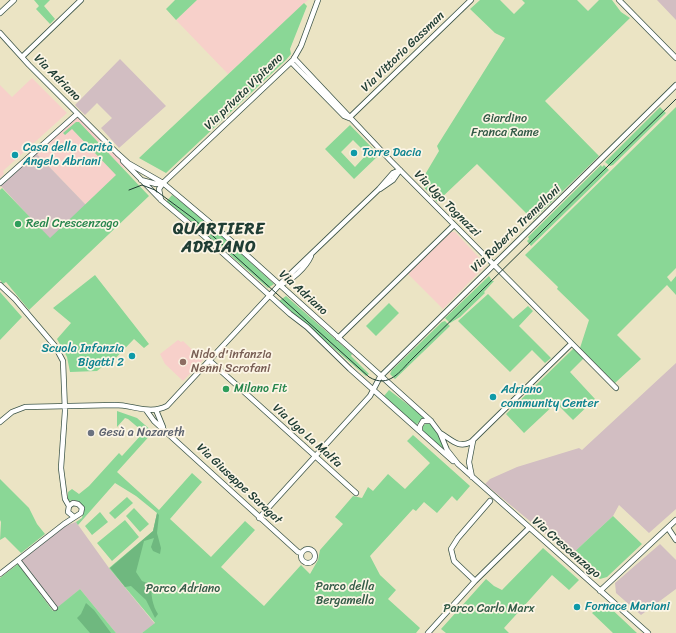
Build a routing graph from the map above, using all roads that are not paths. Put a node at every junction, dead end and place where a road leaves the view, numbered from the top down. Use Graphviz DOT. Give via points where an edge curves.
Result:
graph roads {
  1 [pos="14,0"];
  2 [pos="81,0"];
  3 [pos="318,0"];
  4 [pos="471,0"];
  5 [pos="619,0"];
  6 [pos="0,12"];
  7 [pos="0,33"];
  8 [pos="675,56"];
  9 [pos="22,57"];
  10 [pos="292,60"];
  11 [pos="676,85"];
  12 [pos="77,114"];
  13 [pos="349,118"];
  14 [pos="117,153"];
  15 [pos="400,170"];
  16 [pos="140,180"];
  17 [pos="0,183"];
  18 [pos="162,183"];
  19 [pos="161,200"];
  20 [pos="454,225"];
  21 [pos="494,266"];
  22 [pos="0,285"];
  23 [pos="280,285"];
  24 [pos="270,296"];
  25 [pos="338,338"];
  26 [pos="571,344"];
  27 [pos="210,361"];
  28 [pos="380,377"];
  29 [pos="616,388"];
  30 [pos="374,389"];
  31 [pos="65,406"];
  32 [pos="146,410"];
  33 [pos="156,410"];
  34 [pos="431,421"];
  35 [pos="0,422"];
  36 [pos="164,429"];
  37 [pos="440,433"];
  38 [pos="422,434"];
  39 [pos="473,441"];
  40 [pos="314,456"];
  41 [pos="458,464"];
  42 [pos="472,477"];
  43 [pos="356,493"];
  44 [pos="490,501"];
  45 [pos="69,506"];
  46 [pos="69,514"];
  47 [pos="74,517"];
  48 [pos="259,518"];
  49 [pos="676,520"];
  50 [pos="64,524"];
  51 [pos="529,528"];
  52 [pos="668,528"];
  53 [pos="676,540"];
  54 [pos="301,553"];
  55 [pos="18,560"];
  56 [pos="0,574"];
  57 [pos="475,580"];
  58 [pos="600,591"];
  59 [pos="56,608"];
  60 [pos="435,624"];
  61 [pos="430,632"];
  62 [pos="435,633"];
  63 [pos="648,633"];
  1 -- 6 [label="street"];
  2 -- 9 [label="street"];
  3 -- 10 [label="street, Via privata Vipiteno" via="301,46"];
  4 -- 13 [label="street, Via Vittorio Gassman"];
  5 -- 8 [label="street"];
  7 -- 9 [label="street, Via Adriano"];
  9 -- 12 [label="street, Via Adriano"];
  10 -- 13 [label="street, Via Ugo Tognazzi" via="344,116"];
  10 -- 18 [label="street, Via privata Vipiteno"];
  11 -- 21 [label="street, Via Roberto Tremelloni"];
  12 -- 14 [label="street, Via Adriano"];
  12 -- 17 [label="street"];
  13 -- 15 [label="street, Via Ugo Tognazzi"];
  14 -- 16 [label="street, Via Adriano"];
  14 -- 18 [label="street, Via Adriano" via="128,163"];
  15 -- 20 [label="street, Via Ugo Tognazzi"];
  15 -- 23 [label="street" via="393,173 312,254 306,265 286,283"];
  16 -- 18 [label="street"];
  16 -- 19 [label="street, Via Adriano"];
  18 -- 19 [label="street" via="159,189"];
  18 -- 23 [label="street, Via Adriano"];
  19 -- 24 [label="street, Via Adriano"];
  20 -- 21 [label="street, Via Ugo Tognazzi"];
  20 -- 25 [label="street"];
  21 -- 26 [label="street, Via Ugo Tognazzi"];
  21 -- 28 [label="street, Via Roberto Tremelloni"];
  22 -- 31 [label="street" via="59,352 64,372"];
  23 -- 24 [label="street"];
  23 -- 25 [label="street, Via Adriano"];
  24 -- 27 [label="street"];
  24 -- 30 [label="street, Via Adriano"];
  25 -- 28 [label="street, Via Adriano"];
  26 -- 29 [label="street, Via Ugo Tognazzi"];
  26 -- 39 [label="street"];
  27 -- 33 [label="street" via="171,402"];
  27 -- 40 [label="street, Via Ugo La Malfa"];
  28 -- 30 [label="street, Via Roberto Tremelloni"];
  28 -- 34 [label="street, Via Adriano"];
  30 -- 38 [label="street, Via Adriano"];
  30 -- 40 [label="street, Via Roberto Tremelloni"];
  31 -- 32 [label="street" via="123,405"];
  31 -- 35 [label="street" via="21,408"];
  31 -- 45 [label="street" via="62,468 65,499"];
  32 -- 33 [label="street"];
  32 -- 36 [label="street, Via Giuseppe Saragat"];
  33 -- 36 [label="street, Via Giuseppe Saragat"];
  34 -- 37 [label="street, Via Adriano"];
  34 -- 38 [label="street" via="425,420 421,424"];
  36 -- 48 [label="street, Via Giuseppe Saragat"];
  37 -- 39 [label="street" via="457,444"];
  37 -- 41 [label="street, Via Adriano" via="447,450"];
  38 -- 41 [label="street, Via Adriano"];
  39 -- 42 [label="street" via="469,462"];
  40 -- 43 [label="street, Via Ugo La Malfa"];
  40 -- 48 [label="street, Via Roberto Tremelloni"];
  41 -- 42 [label="street, Via Adriano"];
  42 -- 51 [label="street, Via Crescenzago"];
  44 -- 57 [label="street" via="451,550 454,561"];
  45 -- 46 [label="street"];
  45 -- 47 [label="street" via="75,503 82,508 80,514"];
  46 -- 47 [label="street"];
  46 -- 50 [label="street"];
  47 -- 50 [label="street"];
  48 -- 54 [label="street, Via Giuseppe Saragat"];
  49 -- 52 [label="street"];
  50 -- 55 [label="street"];
  51 -- 57 [label="street"];
  51 -- 58 [label="street, Via Crescenzago"];
  52 -- 53 [label="street"];
  52 -- 58 [label="street"];
  55 -- 56 [label="street"];
  55 -- 59 [label="street"];
  57 -- 60 [label="street"];
  58 -- 63 [label="street, Via Crescenzago"];
  60 -- 61 [label="street"];
  60 -- 62 [label="street"];
}
